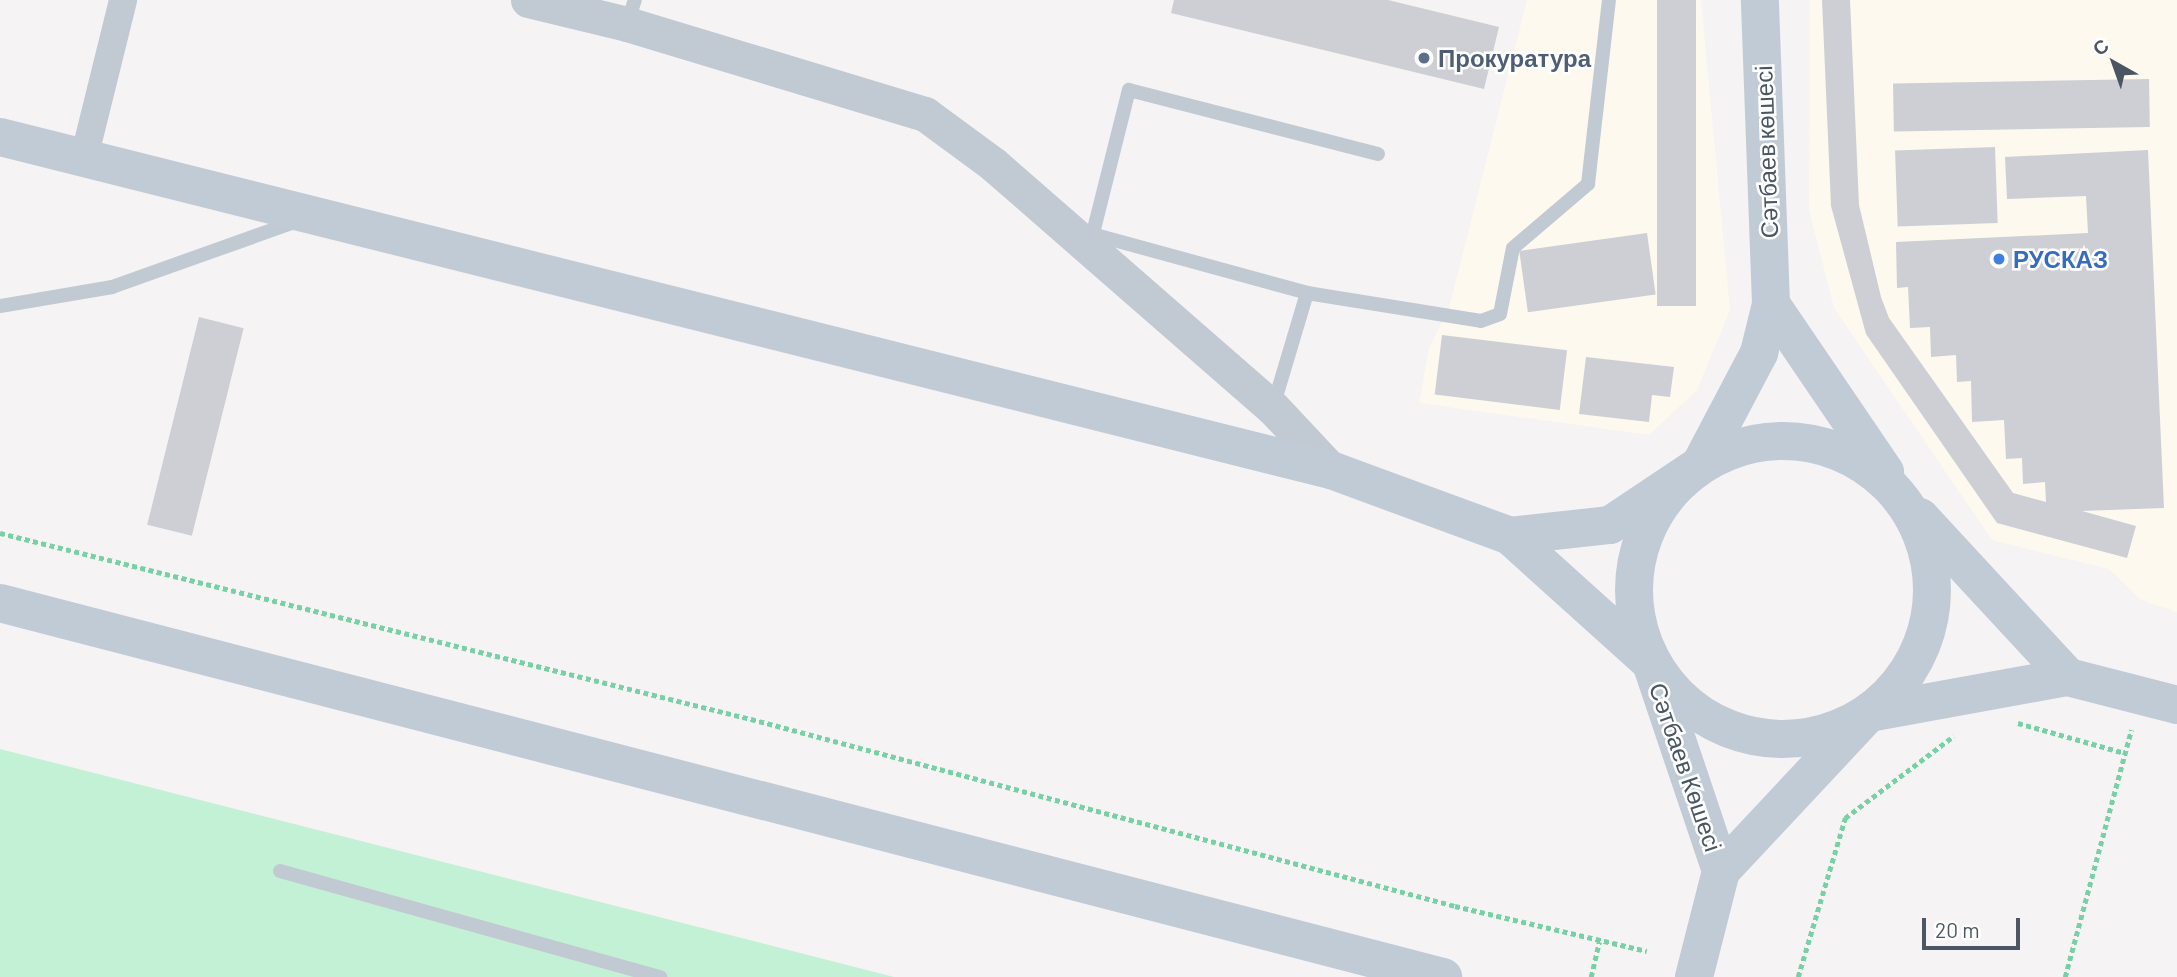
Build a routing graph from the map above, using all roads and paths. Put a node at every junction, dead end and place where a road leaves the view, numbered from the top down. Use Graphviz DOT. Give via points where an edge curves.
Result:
graph roads {
  1 [pos="123,0"];
  2 [pos="528,0"];
  3 [pos="1609,0"];
  4 [pos="1760,0"];
  5 [pos="631,12"];
  6 [pos="0,137"];
  7 [pos="1378,154"];
  8 [pos="84,158"];
  9 [pos="308,217"];
  10 [pos="1090,243"];
  11 [pos="1307,293"];
  12 [pos="1771,304"];
  13 [pos="0,306"];
  14 [pos="1273,408"];
  15 [pos="1700,465"];
  16 [pos="1331,470"];
  17 [pos="1900,495"];
  18 [pos="0,533"];
  19 [pos="1510,536"];
  20 [pos="0,603"];
  21 [pos="1651,663"];
  22 [pos="2068,677"];
  23 [pos="2177,705"];
  24 [pos="1869,713"];
  25 [pos="2009,721"];
  26 [pos="1963,732"];
  27 [pos="280,871"];
  28 [pos="1721,871"];
  29 [pos="1599,942"];
  30 [pos="1647,951"];
  31 [pos="660,977"];
  32 [pos="1443,977"];
  33 [pos="1591,977"];
  34 [pos="1693,977"];
  35 [pos="1798,977"];
  36 [pos="2066,977"];
  1 -- 8 [label="street"];
  2 -- 5 [label="street"];
  3 -- 11 [label="lane" via="1588,184 1513,248 1500,314 1481,321"];
  4 -- 12 [label="main road, Сәтбаев көшесі"];
  5 -- 10 [label="street" via="925,114"];
  6 -- 8 [label="main road"];
  7 -- 10 [label="lane" via="1129,90"];
  8 -- 9 [label="main road"];
  9 -- 13 [label="lane" via="113,287"];
  9 -- 16 [label="main road"];
  10 -- 11 [label="lane"];
  10 -- 14 [label="street"];
  11 -- 14 [label="lane"];
  12 -- 15 [label="main road, Сәтбаев көшесі" via="1759,353"];
  12 -- 17 [label="main road"];
  14 -- 16 [label="street"];
  15 -- 17 [label="main road" via="1740,447 1784,440 1827,446 1867,465"];
  15 -- 19 [label="main road" via="1610,525"];
  15 -- 21 [label="main road, Сәтбаев Көшесі" via="1667,495 1644,533 1633,576 1636,621"];
  16 -- 19 [label="main road"];
  17 -- 22 [label="main road"];
  17 -- 24 [label="main road" via="1924,537 1934,586 1929,623 1905,679"];
  18 -- 29 [label="path" via="751,719"];
  19 -- 21 [label="main road"];
  20 -- 32 [label="main road"];
  21 -- 24 [label="main road" via="1682,702 1724,729 1773,741 1824,735"];
  21 -- 28 [label="main road, Сәтбаев Көшесі"];
  22 -- 23 [label="main road"];
  22 -- 24 [label="main road"];
  24 -- 28 [label="main road, Сәтбаев Көшесі"];
  25 -- 36 [label="path" via="2124,753"];
  26 -- 35 [label="path" via="1941,741 1845,818"];
  27 -- 31 [label="lane"];
  28 -- 34 [label="main road, Сәтбаев Көшесі"];
  29 -- 30 [label="path"];
  29 -- 33 [label="path"];
}
